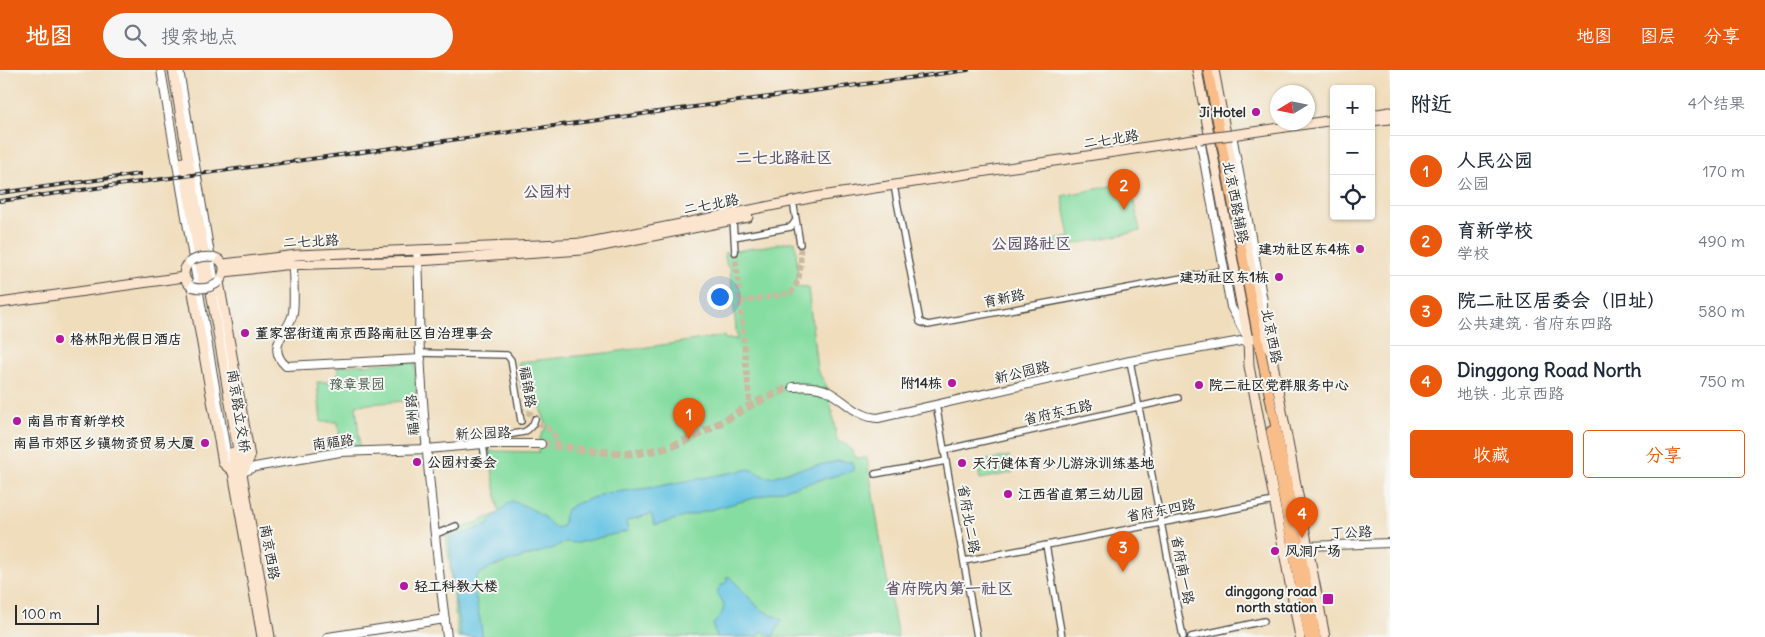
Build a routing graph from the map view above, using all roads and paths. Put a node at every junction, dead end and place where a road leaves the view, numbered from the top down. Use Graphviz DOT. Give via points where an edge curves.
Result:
graph roads {
  1 [pos="161,70"];
  2 [pos="167,70"];
  3 [pos="174,70"];
  4 [pos="179,70"];
  5 [pos="1197,70"];
  6 [pos="1202,70"];
  7 [pos="1208,70"];
  8 [pos="1214,70"];
  9 [pos="1390,112"];
  10 [pos="1375,114"];
  11 [pos="1390,119"];
  12 [pos="1330,121"];
  13 [pos="1375,121"];
  14 [pos="1330,126"];
  15 [pos="1233,137"];
  16 [pos="1201,142"];
  17 [pos="895,191"];
  18 [pos="794,207"];
  19 [pos="733,220"];
  20 [pos="796,220"];
  21 [pos="734,236"];
  22 [pos="800,244"];
  23 [pos="417,251"];
  24 [pos="735,252"];
  25 [pos="213,257"];
  26 [pos="418,261"];
  27 [pos="190,262"];
  28 [pos="293,265"];
  29 [pos="224,268"];
  30 [pos="1225,270"];
  31 [pos="184,277"];
  32 [pos="219,282"];
  33 [pos="192,287"];
  34 [pos="0,303"];
  35 [pos="1256,338"];
  36 [pos="420,356"];
  37 [pos="1130,361"];
  38 [pos="793,387"];
  39 [pos="1178,398"];
  40 [pos="936,404"];
  41 [pos="1139,406"];
  42 [pos="534,419"];
  43 [pos="521,422"];
  44 [pos="483,444"];
  45 [pos="541,444"];
  46 [pos="446,447"];
  47 [pos="427,449"];
  48 [pos="944,450"];
  49 [pos="485,459"];
  50 [pos="946,460"];
  51 [pos="238,472"];
  52 [pos="875,474"];
  53 [pos="1274,501"];
  54 [pos="1161,523"];
  55 [pos="456,526"];
  56 [pos="436,534"];
  57 [pos="1390,543"];
  58 [pos="1046,545"];
  59 [pos="1301,548"];
  60 [pos="1283,551"];
  61 [pos="964,561"];
  62 [pos="445,618"];
  63 [pos="1264,621"];
  64 [pos="262,637"];
  65 [pos="270,637"];
  66 [pos="328,637"];
  67 [pos="448,637"];
  68 [pos="978,637"];
  69 [pos="1062,637"];
  70 [pos="1182,637"];
  71 [pos="1191,637"];
  72 [pos="1300,637"];
  73 [pos="1309,637"];
  74 [pos="1316,637"];
  75 [pos="1325,637"];
  1 -- 51 [label="street, 南京路立交桥" via="227,457"];
  2 -- 51 [label="main road, 南京路立交桥"];
  3 -- 51 [label="main road, 南京路立交桥"];
  4 -- 51 [label="street, 南京路立交桥" via="244,456"];
  5 -- 35 [label="main road, 北京西路辅路"];
  6 -- 35 [label="main road, 北京西路"];
  7 -- 35 [label="main road, 北京西路"];
  8 -- 35 [label="main road, 北京西路辅路"];
  9 -- 10 [label="main road"];
  11 -- 13 [label="main road"];
  12 -- 15 [label="main road"];
  14 -- 15 [label="main road"];
  15 -- 16 [label="main road"];
  15 -- 35 [label="street, 北京西路辅路" via="1263,302"];
  16 -- 17 [label="main road, 二七北路"];
  16 -- 23 [label="main road, 二七北路" via="815,198 585,242"];
  16 -- 30 [label="street, 北京西路辅路"];
  17 -- 18 [label="main road, 二七北路"];
  17 -- 30 [label="street, 育新路" via="920,322 928,325"];
  18 -- 19 [label="main road, 二七北路"];
  18 -- 20 [label="street"];
  19 -- 21 [label="street"];
  19 -- 26 [label="main road, 二七北路" via="582,250"];
  20 -- 21 [label="street" via="791,227"];
  20 -- 22 [label="street"];
  21 -- 24 [label="street"];
  23 -- 26 [label="street, 福州路"];
  23 -- 29 [label="main road, 二七北路" via="297,255"];
  25 -- 27 [label="street, bridge"];
  25 -- 29 [label="main road" via="218,258"];
  26 -- 28 [label="main road, 二七北路"];
  26 -- 36 [label="street, 福州路"];
  27 -- 31 [label="main road" via="184,269"];
  28 -- 29 [label="main road, 二七北路"];
  28 -- 36 [label="street, 福锦路" via="293,314 278,345 280,359 286,366"];
  29 -- 32 [label="main road"];
  30 -- 35 [label="street, 北京西路辅路" via="1232,306"];
  31 -- 33 [label="main road"];
  31 -- 34 [label="main road"];
  32 -- 33 [label="street, bridge" via="212,287"];
  32 -- 51 [label="main road" via="250,457"];
  33 -- 51 [label="main road" via="223,463"];
  35 -- 37 [label="street, 新公园路"];
  35 -- 53 [label="main road, 北京西路辅路" via="1249,366"];
  35 -- 59 [label="main road, 北京西路"];
  36 -- 43 [label="street, 福锦路" via="507,355 511,360"];
  36 -- 47 [label="street, 福州路"];
  37 -- 40 [label="street, 新公园路"];
  37 -- 41 [label="street, 省府南一路"];
  38 -- 40 [label="street, 新公园路" via="825,390 860,413 878,418"];
  39 -- 41 [label="street, 省府东五路"];
  40 -- 48 [label="street, 省府北二路"];
  41 -- 48 [label="street, 省府东五路"];
  41 -- 54 [label="street, 省府南一路"];
  42 -- 46 [label="street" via="524,432"];
  44 -- 45 [label="street, 新公园路"];
  44 -- 46 [label="street, 新公园路"];
  44 -- 49 [label="street"];
  46 -- 47 [label="street, 新公园路"];
  47 -- 51 [label="street, 南福路" via="340,452"];
  47 -- 56 [label="street, 福州路"];
  48 -- 50 [label="street, 省府北二路"];
  50 -- 52 [label="street"];
  50 -- 61 [label="street, 省府北二路"];
  51 -- 64 [label="main road, 南京西路"];
  51 -- 65 [label="main road, 南京西路"];
  53 -- 54 [label="street, 省府东四路"];
  53 -- 60 [label="main road, 北京西路辅路"];
  54 -- 58 [label="street, 省府东四路"];
  54 -- 70 [label="street, 省府南一路"];
  55 -- 56 [label="street"];
  56 -- 62 [label="street, 福州路"];
  57 -- 59 [label="street, 丁公路"];
  58 -- 61 [label="street, 省府东四路"];
  58 -- 69 [label="street"];
  59 -- 60 [label="street, 丁公路"];
  59 -- 73 [label="main road, 北京西路"];
  59 -- 74 [label="main road, 北京西路"];
  59 -- 75 [label="main road"];
  60 -- 72 [label="main road, 北京西路辅路"];
  61 -- 68 [label="street, 省府北二路"];
  62 -- 66 [label="street"];
  62 -- 67 [label="street, 福州路"];
  63 -- 71 [label="street"];
}
